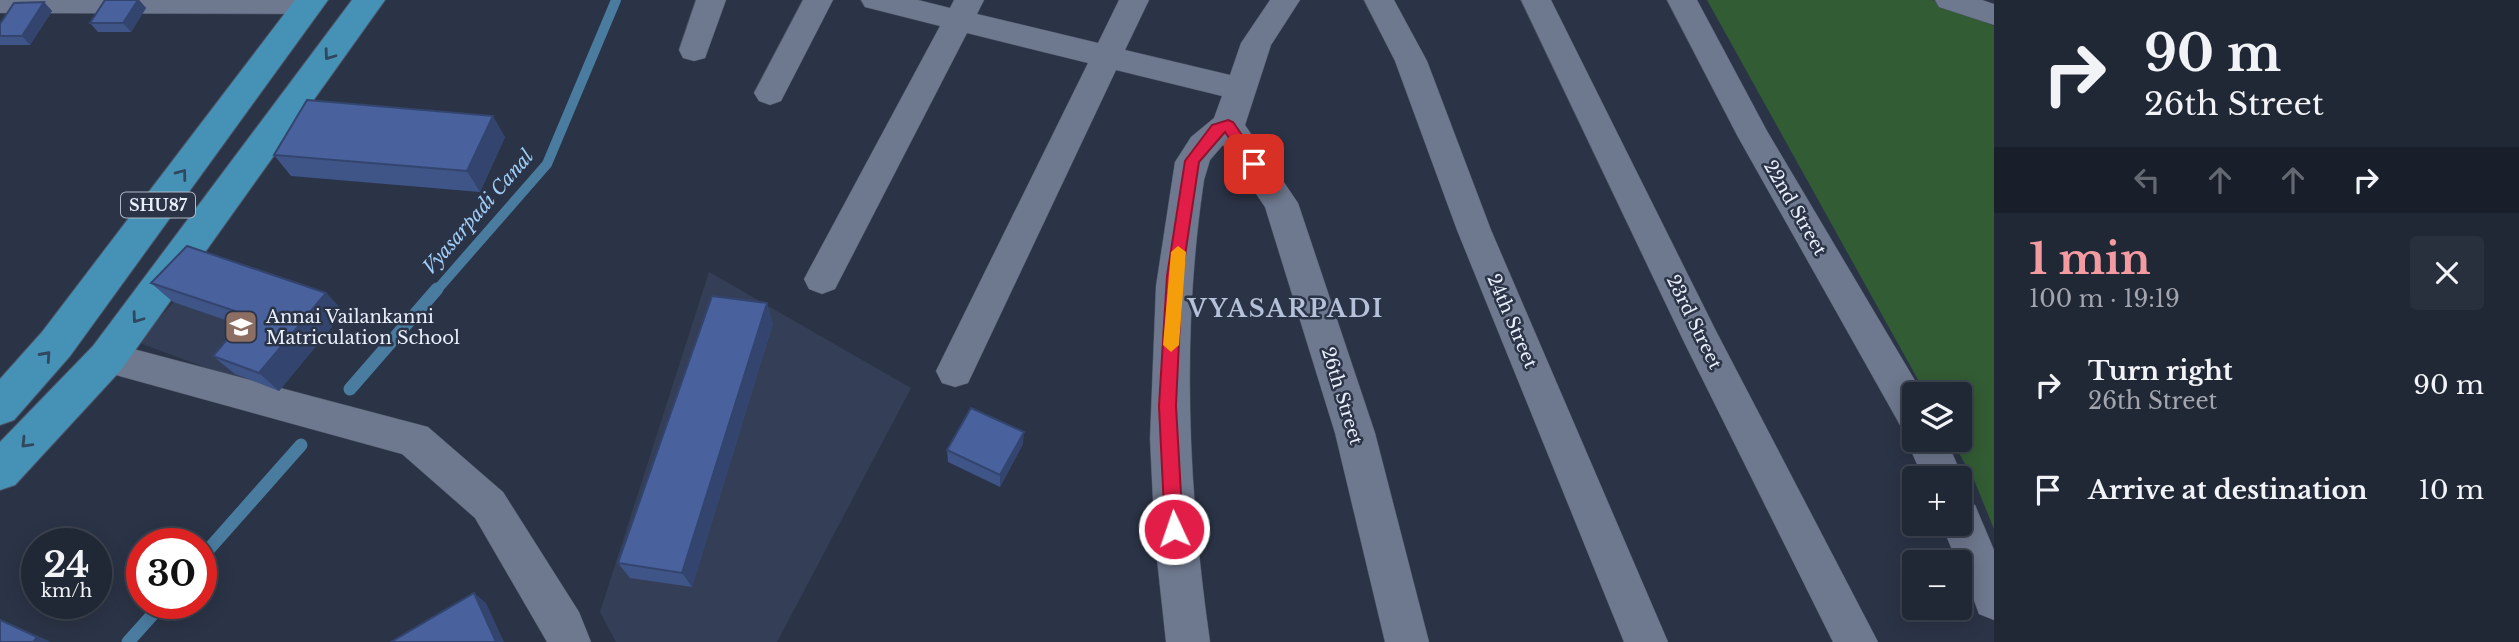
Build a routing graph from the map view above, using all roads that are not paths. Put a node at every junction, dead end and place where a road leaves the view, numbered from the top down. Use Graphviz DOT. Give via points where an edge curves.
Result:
graph roads {
  1 [pos="369,0"];
  2 [pos="710,0"];
  3 [pos="818,0"];
  4 [pos="876,0"];
  5 [pos="1133,0"];
  6 [pos="1285,0"];
  7 [pos="1379,0"];
  8 [pos="1536,0"];
  9 [pos="1682,0"];
  10 [pos="311,2"];
  11 [pos="0,3"];
  12 [pos="964,9"];
  13 [pos="694,50"];
  14 [pos="1107,56"];
  15 [pos="1240,89"];
  16 [pos="769,93"];
  17 [pos="1228,126"];
  18 [pos="822,279"];
  19 [pos="107,358"];
  20 [pos="955,371"];
  21 [pos="1902,392"];
  22 [pos="0,407"];
  23 [pos="0,471"];
  24 [pos="1967,536"];
  25 [pos="1994,599"];
  26 [pos="569,642"];
  27 [pos="1188,642"];
  28 [pos="1407,642"];
  29 [pos="1646,642"];
  30 [pos="1856,642"];
  1 -- 19 [label="main road, SHU87, one-way"];
  2 -- 13 [label="street"];
  3 -- 16 [label="street"];
  4 -- 12 [label="street"];
  5 -- 14 [label="street"];
  6 -- 15 [label="street" via="1256,43"];
  7 -- 29 [label="street, 24th Street" via="1411,61 1474,230"];
  8 -- 30 [label="street, 23rd Street"];
  9 -- 21 [label="street, 22nd Street" via="1754,137"];
  10 -- 11 [label="street"];
  22 -- 10 [label="main road, SHU87, one-way" via="56,344"];
  12 -- 14 [label="street"];
  12 -- 18 [label="street"];
  14 -- 15 [label="street"];
  14 -- 20 [label="street"];
  15 -- 17 [label="street"];
  17 -- 27 [label="street" via="1217,129 1192,161 1174,276 1167,406 1175,554"];
  17 -- 28 [label="street, 26th Street" via="1281,203 1354,433"];
  19 -- 23 [label="main road, SHU87, one-way"];
  19 -- 26 [label="street" via="414,439 489,505"];
  24 -- 25 [label="street"];
}
